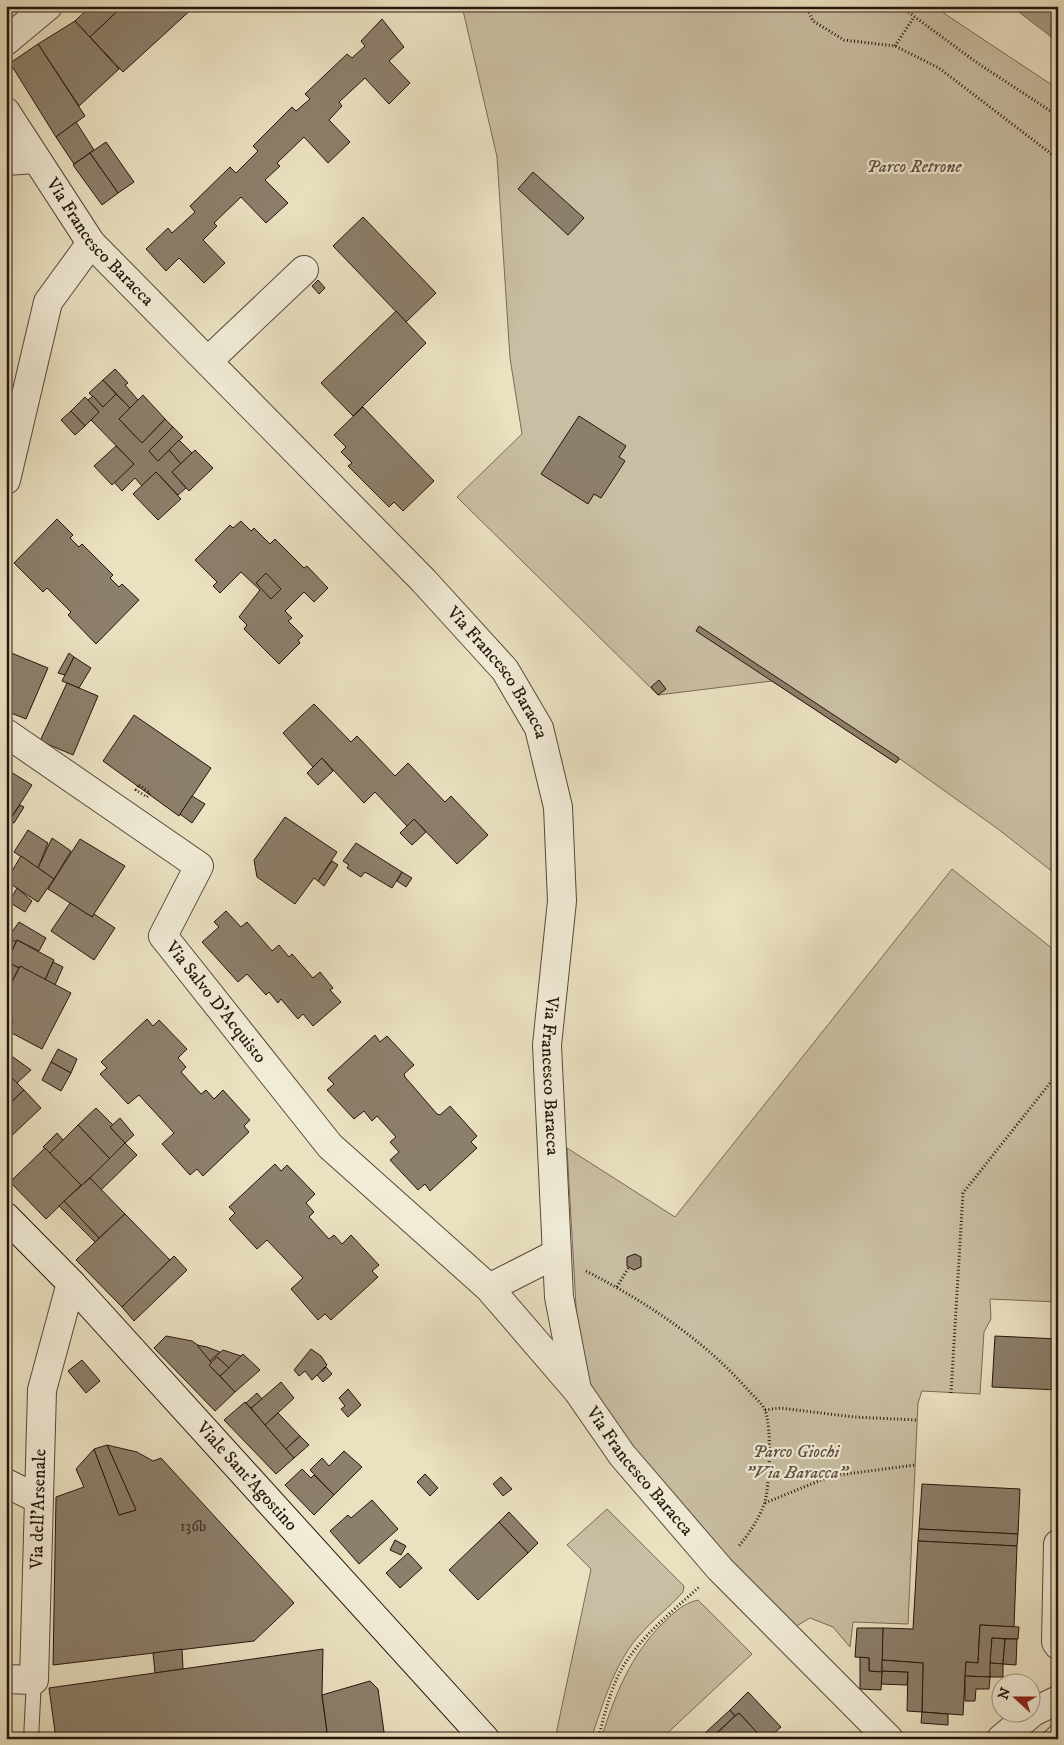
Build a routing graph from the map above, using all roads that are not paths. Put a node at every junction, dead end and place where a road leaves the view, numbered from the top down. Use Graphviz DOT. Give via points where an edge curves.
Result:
graph roads {
  1 [pos="48,6"];
  2 [pos="6,41"];
  3 [pos="6,112"];
  4 [pos="36,159"];
  5 [pos="6,162"];
  6 [pos="91,243"];
  7 [pos="304,270"];
  8 [pos="208,361"];
  9 [pos="8,465"];
  10 [pos="6,733"];
  11 [pos="6,1217"];
  12 [pos="556,1254"];
  13 [pos="71,1283"];
  14 [pos="489,1288"];
  15 [pos="577,1390"];
  16 [pos="6,1483"];
  17 [pos="38,1499"];
  18 [pos="1058,1544"];
  19 [pos="1058,1645"];
  20 [pos="6,1679"];
  21 [pos="34,1680"];
  22 [pos="1058,1700"];
  23 [pos="1058,1730"];
  24 [pos="31,1739"];
  25 [pos="485,1739"];
  26 [pos="889,1739"];
  27 [pos="1001,1739"];
  28 [pos="1048,1739"];
  1 -- 2 [label="street"];
  3 -- 4 [label="street, Via Francesco Baracca"];
  4 -- 5 [label="street"];
  4 -- 6 [label="street, Via Francesco Baracca"];
  6 -- 8 [label="street, Via Francesco Baracca"];
  6 -- 9 [label="street" via="48,302"];
  7 -- 8 [label="street"];
  8 -- 12 [label="street, Via Francesco Baracca" via="423,580 505,670 539,728 558,807 562,901 547,1044"];
  10 -- 14 [label="street, Via Salvo D'Acquisto" via="199,866 163,936 330,1146"];
  11 -- 13 [label="street, Viale Sant'Agostino"];
  12 -- 14 [label="street"];
  12 -- 15 [label="street, Via Francesco Baracca" via="559,1297"];
  13 -- 17 [label="street, Via dell'Arsenale" via="42,1390"];
  13 -- 25 [label="street, Viale Sant'Agostino"];
  14 -- 15 [label="street"];
  15 -- 26 [label="street, Via Francesco Baracca" via="622,1455 720,1569"];
  16 -- 17 [label="street"];
  17 -- 21 [label="street, Via dell'Arsenale"];
  18 -- 19 [label="street"];
  20 -- 21 [label="street"];
  21 -- 24 [label="lane, Via dell'Arsenale"];
  22 -- 27 [label="street" via="1033,1712"];
  23 -- 28 [label="lane"];
}
